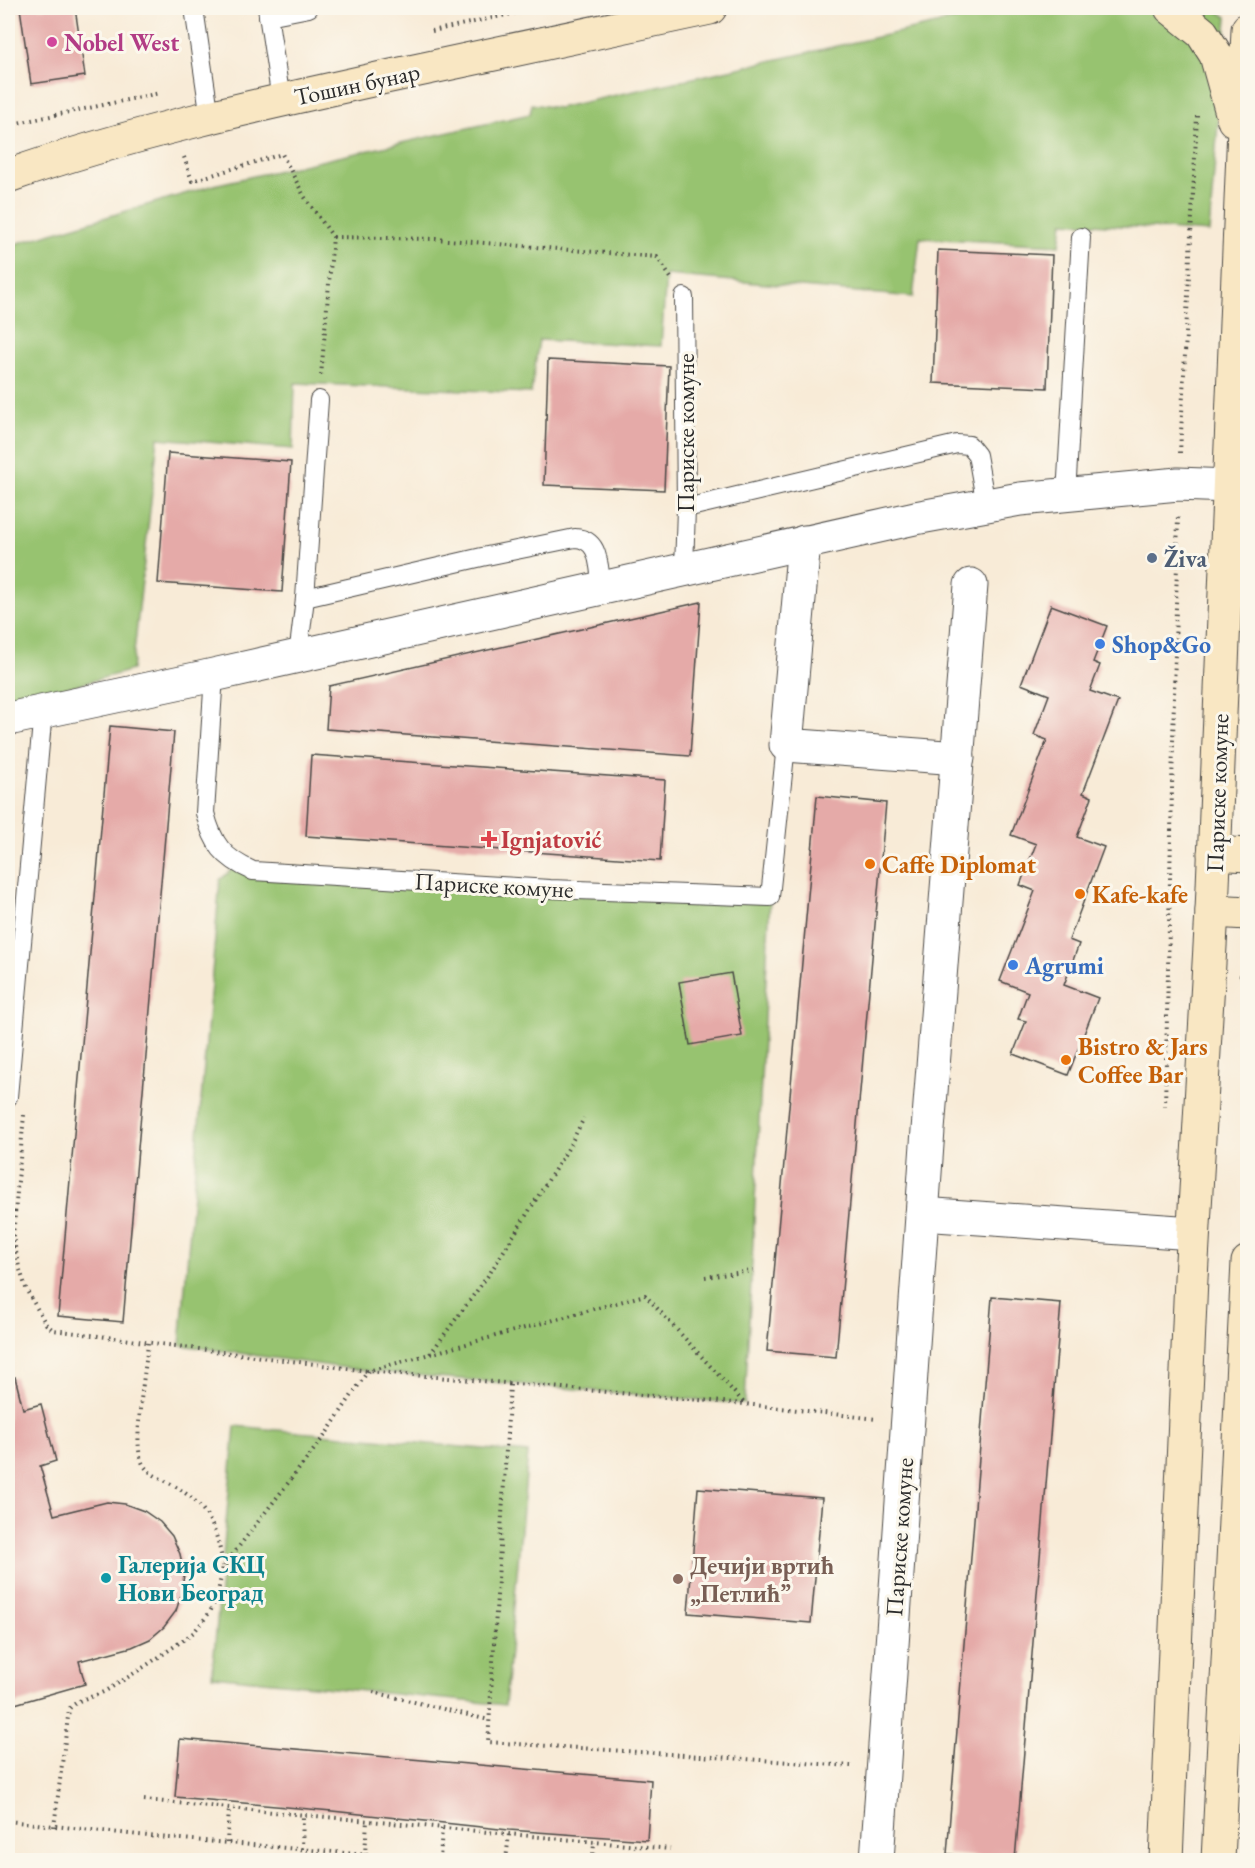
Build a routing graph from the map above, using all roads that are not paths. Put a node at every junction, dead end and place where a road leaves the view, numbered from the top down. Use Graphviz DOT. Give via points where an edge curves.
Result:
graph roads {
  1 [pos="194,8"];
  2 [pos="309,8"];
  3 [pos="710,8"];
  4 [pos="1171,8"];
  5 [pos="267,12"];
  6 [pos="1248,29"];
  7 [pos="281,100"];
  8 [pos="210,118"];
  9 [pos="1241,154"];
  10 [pos="8,176"];
  11 [pos="1081,237"];
  12 [pos="684,297"];
  13 [pos="319,400"];
  14 [pos="1229,486"];
  15 [pos="1066,495"];
  16 [pos="986,505"];
  17 [pos="686,508"];
  18 [pos="804,542"];
  19 [pos="684,569"];
  20 [pos="970,585"];
  21 [pos="602,587"];
  22 [pos="305,598"];
  23 [pos="298,656"];
  24 [pos="214,675"];
  25 [pos="43,711"];
  26 [pos="8,719"];
  27 [pos="786,745"];
  28 [pos="958,758"];
  29 [pos="1214,853"];
  30 [pos="1248,855"];
  31 [pos="1212,911"];
  32 [pos="1248,913"];
  33 [pos="8,1097"];
  34 [pos="922,1214"];
  35 [pos="1193,1233"];
  36 [pos="1248,1262"];
  37 [pos="877,1860"];
  38 [pos="1166,1860"];
  39 [pos="1218,1860"];
  1 -- 8 [label="lane"];
  2 -- 5 [label="lane"];
  3 -- 7 [label="main road, Тошин бунар"];
  4 -- 9 [label="main road" via="1202,33 1215,55"];
  5 -- 7 [label="lane"];
  6 -- 9 [label="main road, Париске комуне"];
  7 -- 8 [label="main road, Тошин бунар"];
  8 -- 10 [label="main road, Тошин бунар"];
  9 -- 14 [label="main road, Париске комуне"];
  11 -- 15 [label="lane"];
  12 -- 17 [label="lane, Париске комуне"];
  13 -- 22 [label="lane"];
  14 -- 15 [label="street" via="1178,484"];
  14 -- 29 [label="main road, Париске комуне"];
  15 -- 16 [label="street"];
  16 -- 17 [label="lane" via="977,455 969,446 957,444"];
  16 -- 18 [label="street"];
  17 -- 19 [label="lane, Париске комуне"];
  18 -- 19 [label="street"];
  18 -- 27 [label="street"];
  19 -- 21 [label="street"];
  20 -- 28 [label="street, Париске комуне"];
  21 -- 22 [label="lane" via="596,550 588,540 575,538"];
  21 -- 23 [label="street"];
  22 -- 23 [label="lane"];
  23 -- 24 [label="street"];
  24 -- 25 [label="street"];
  24 -- 27 [label="lane, Париске комуне" via="205,813 210,834 223,853 253,871 550,889 770,897"];
  25 -- 26 [label="street"];
  25 -- 33 [label="lane"];
  27 -- 28 [label="street"];
  28 -- 34 [label="street, Париске комуне"];
  29 -- 30 [label="main road"];
  29 -- 31 [label="main road, Париске комуне"];
  31 -- 32 [label="main road"];
  31 -- 35 [label="main road, Париске комуне"];
  34 -- 35 [label="street"];
  34 -- 37 [label="street, Париске комуне"];
  35 -- 38 [label="main road, Париске комуне"];
  36 -- 39 [label="main road"];
}
